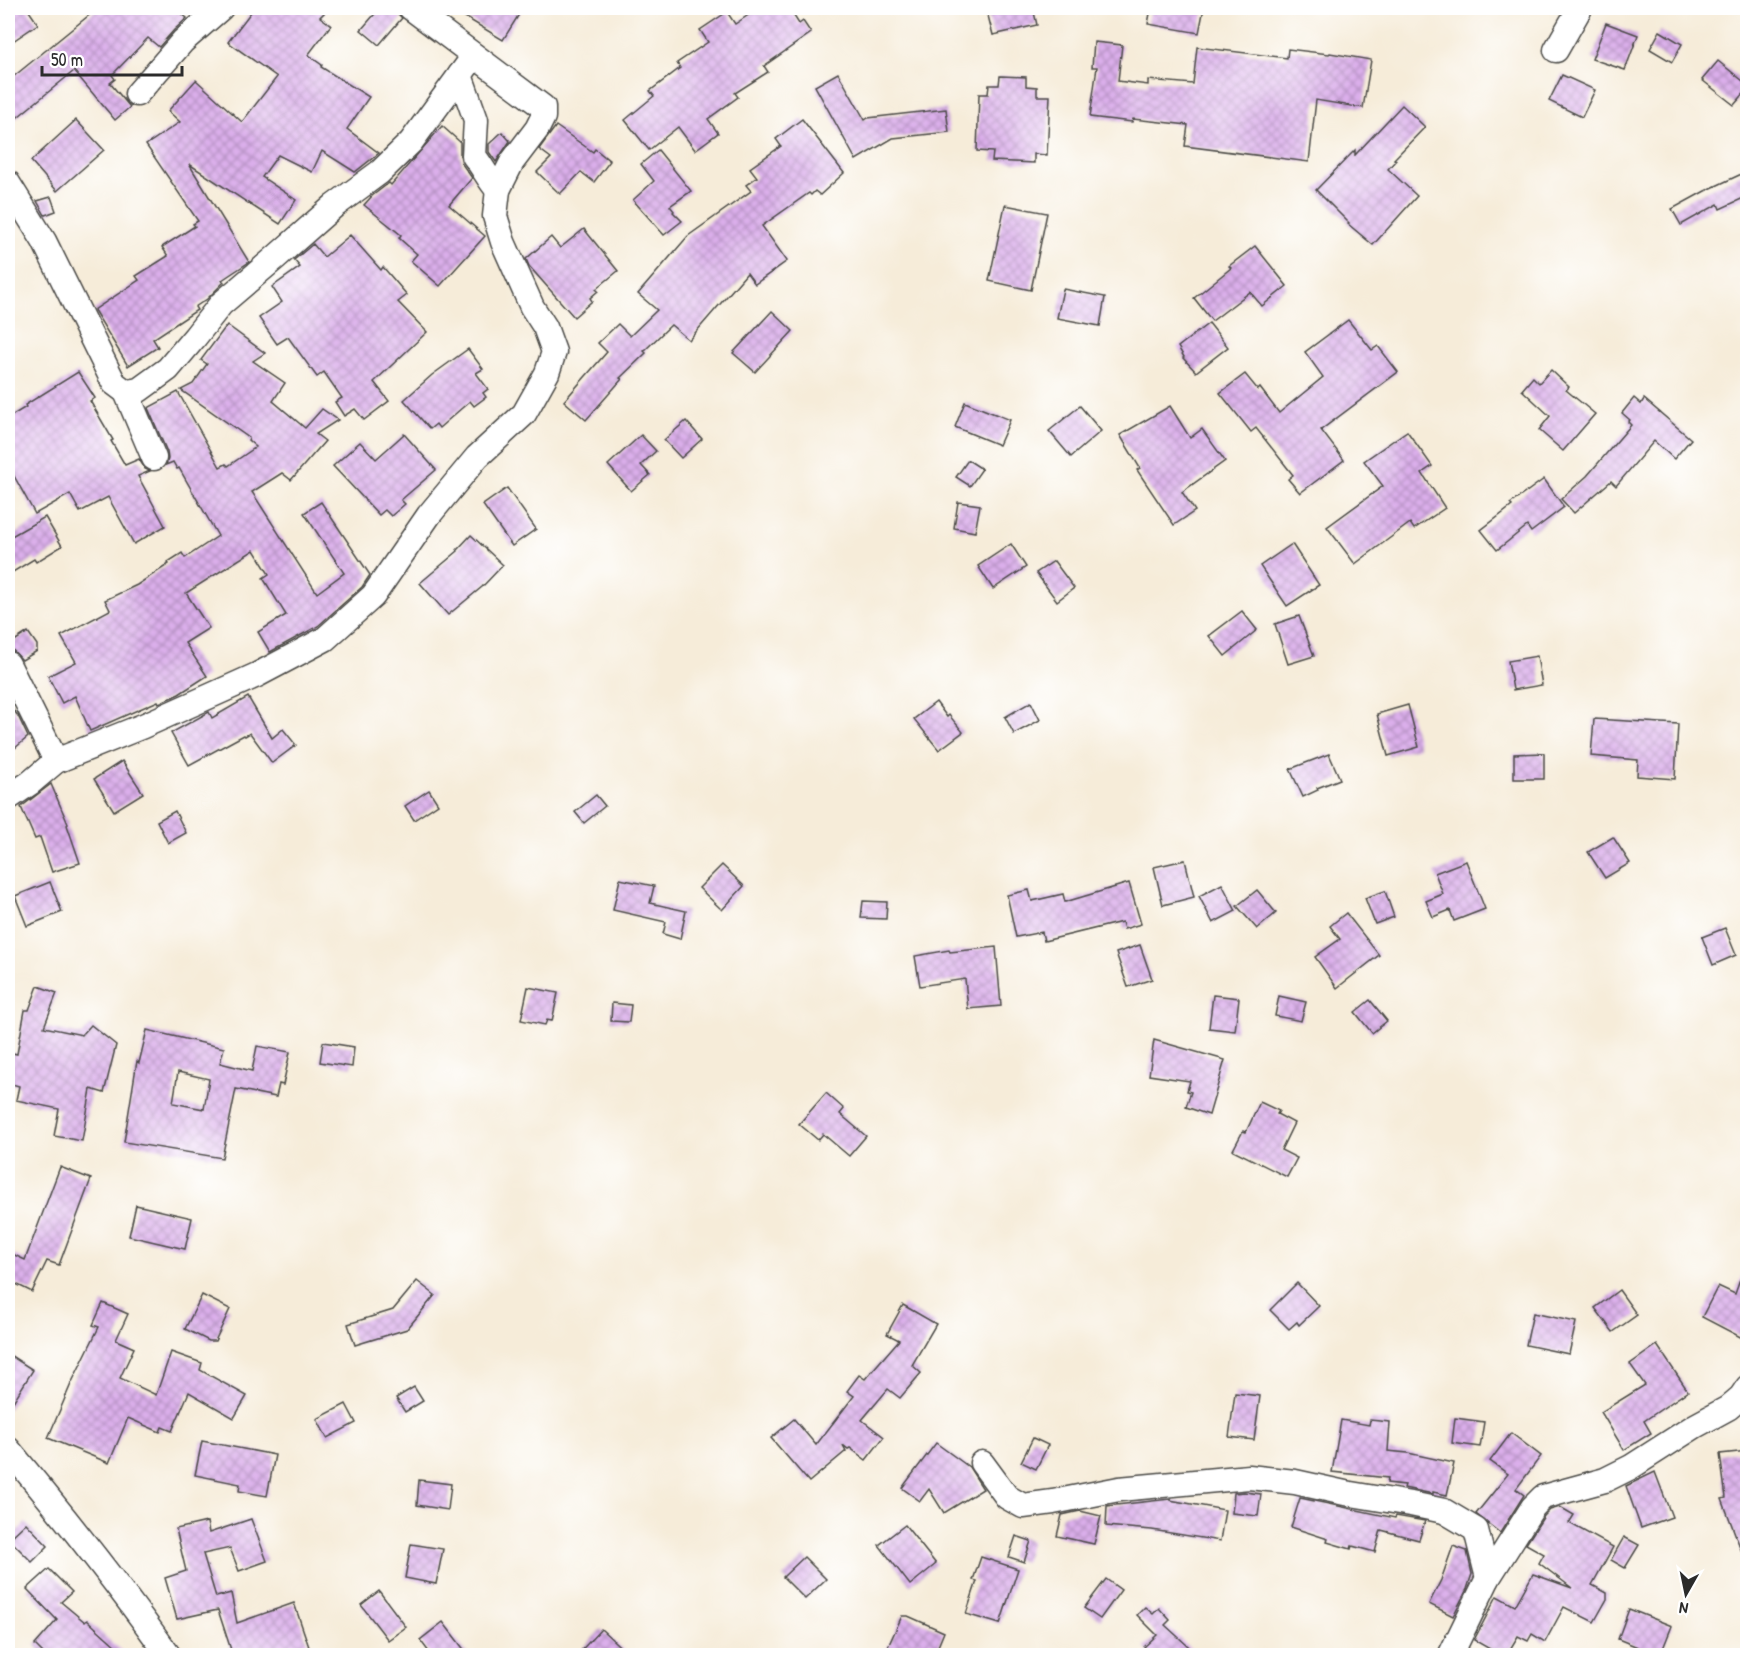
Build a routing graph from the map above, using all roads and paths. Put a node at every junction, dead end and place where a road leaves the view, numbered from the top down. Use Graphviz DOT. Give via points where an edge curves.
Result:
graph roads {
  1 [pos="221,8"];
  2 [pos="411,8"];
  3 [pos="1580,8"];
  4 [pos="1556,50"];
  5 [pos="467,65"];
  6 [pos="137,94"];
  7 [pos="8,183"];
  8 [pos="498,190"];
  9 [pos="126,392"];
  10 [pos="154,459"];
  11 [pos="8,664"];
  12 [pos="56,761"];
  13 [pos="8,798"];
  14 [pos="1748,1387"];
  15 [pos="8,1449"];
  16 [pos="981,1463"];
  17 [pos="1488,1578"];
  18 [pos="169,1656"];
  19 [pos="1450,1656"];
  1 -- 6 [label="street" via="183,41"];
  2 -- 5 [label="street"];
  3 -- 4 [label="street"];
  5 -- 8 [label="street" via="476,120 474,156"];
  5 -- 8 [label="street" via="543,107 537,129 512,162"];
  5 -- 9 [label="street" via="411,142 380,172 334,206 220,304 168,369 140,390"];
  7 -- 9 [label="street" via="44,241 114,383"];
  8 -- 12 [label="street" via="495,216 503,242 554,352 524,414 477,457 429,515 373,596 325,639 257,675"];
  9 -- 10 [label="street"];
  11 -- 12 [label="street"];
  12 -- 13 [label="street"];
  14 -- 17 [label="street" via="1728,1408 1631,1467 1605,1480 1544,1497 1533,1507"];
  15 -- 18 [label="street" via="118,1585"];
  16 -- 17 [label="street" via="1007,1497 1023,1506 1119,1489 1249,1477 1444,1511 1476,1530"];
  17 -- 19 [label="street"];
}
